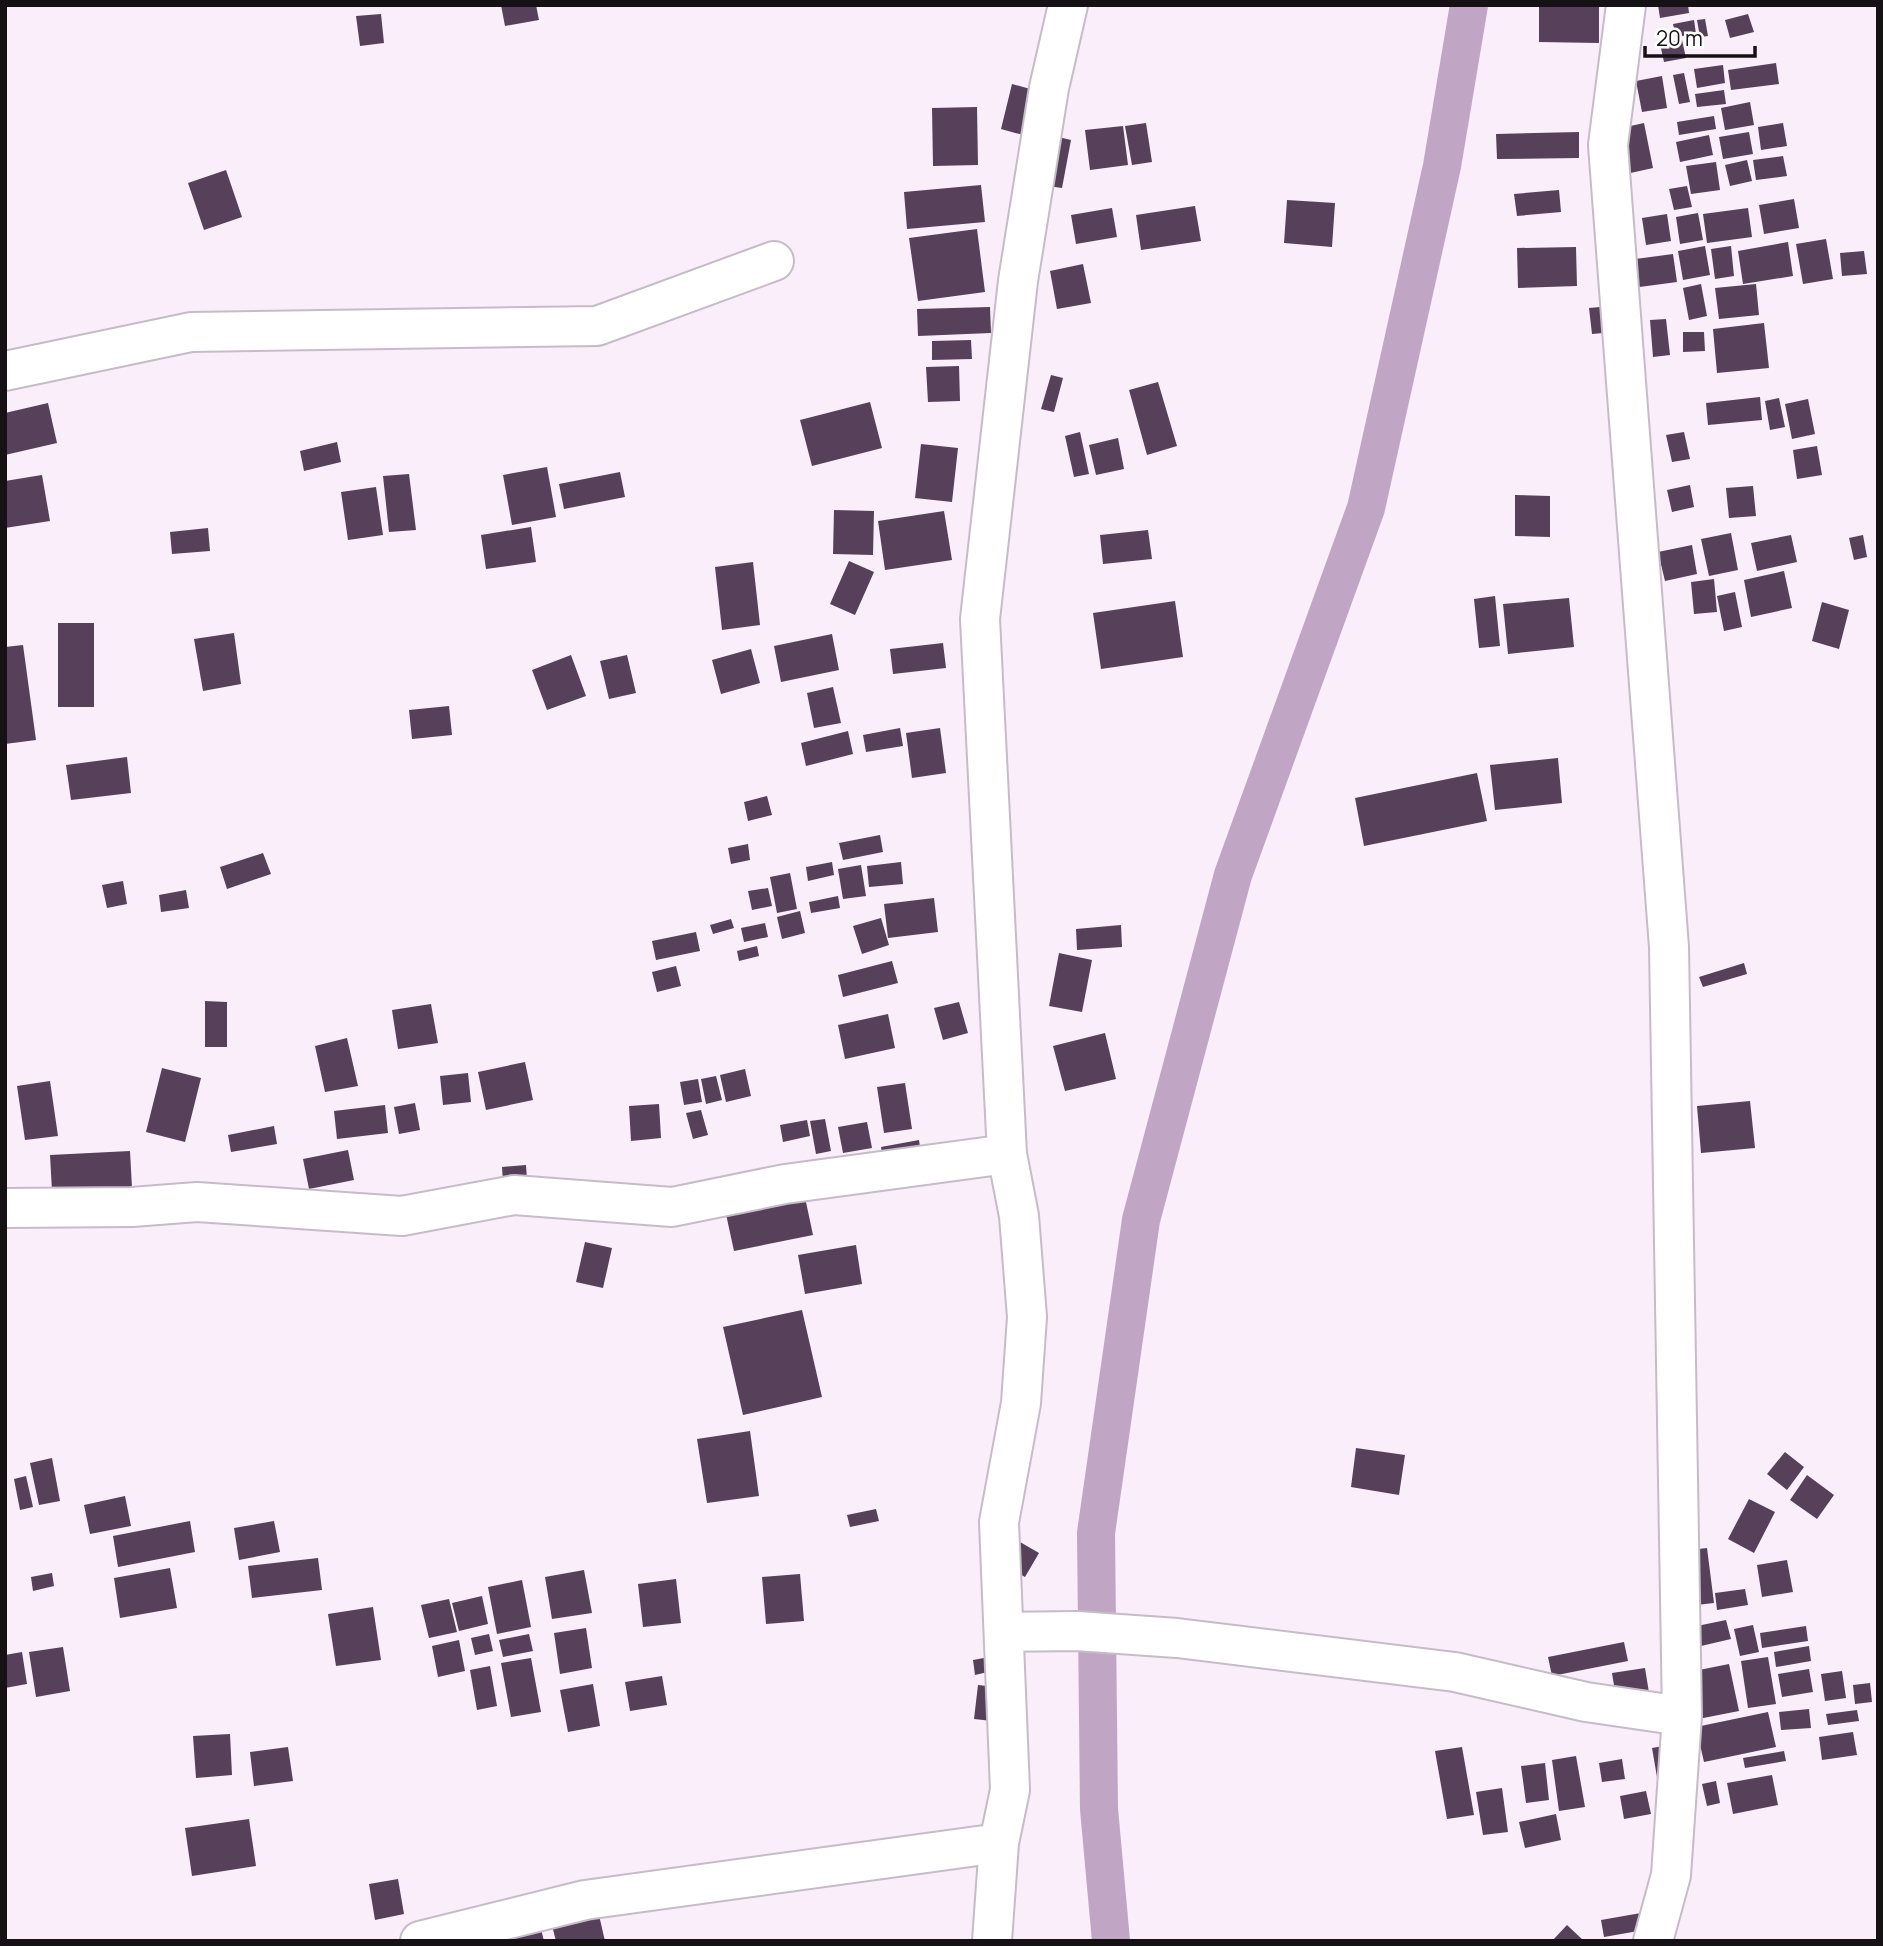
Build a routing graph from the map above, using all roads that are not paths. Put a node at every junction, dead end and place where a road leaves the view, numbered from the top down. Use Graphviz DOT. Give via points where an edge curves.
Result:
graph roads {
  1 [pos="1068,5"];
  2 [pos="1626,5"];
  3 [pos="774,261"];
  4 [pos="5,371"];
  5 [pos="1007,1154"];
  6 [pos="5,1208"];
  7 [pos="1005,1632"];
  8 [pos="1682,1716"];
  9 [pos="999,1843"];
  10 [pos="420,1941"];
  11 [pos="992,1941"];
  12 [pos="1653,1941"];
  1 -- 5 [label="street" via="1049,88 1017,281 980,619"];
  2 -- 8 [label="street" via="1608,145 1669,947"];
  3 -- 4 [label="street" via="597,326 191,332"];
  5 -- 6 [label="street" via="785,1184 672,1207 514,1195 402,1216 197,1202"];
  5 -- 7 [label="street" via="1019,1216 1027,1317 1021,1403 999,1522"];
  7 -- 8 [label="street" via="1076,1631 1177,1639 1455,1672 1586,1702"];
  7 -- 9 [label="street" via="1010,1790"];
  8 -- 12 [label="street" via="1671,1875"];
  9 -- 10 [label="street" via="585,1900"];
  9 -- 11 [label="street"];
}
